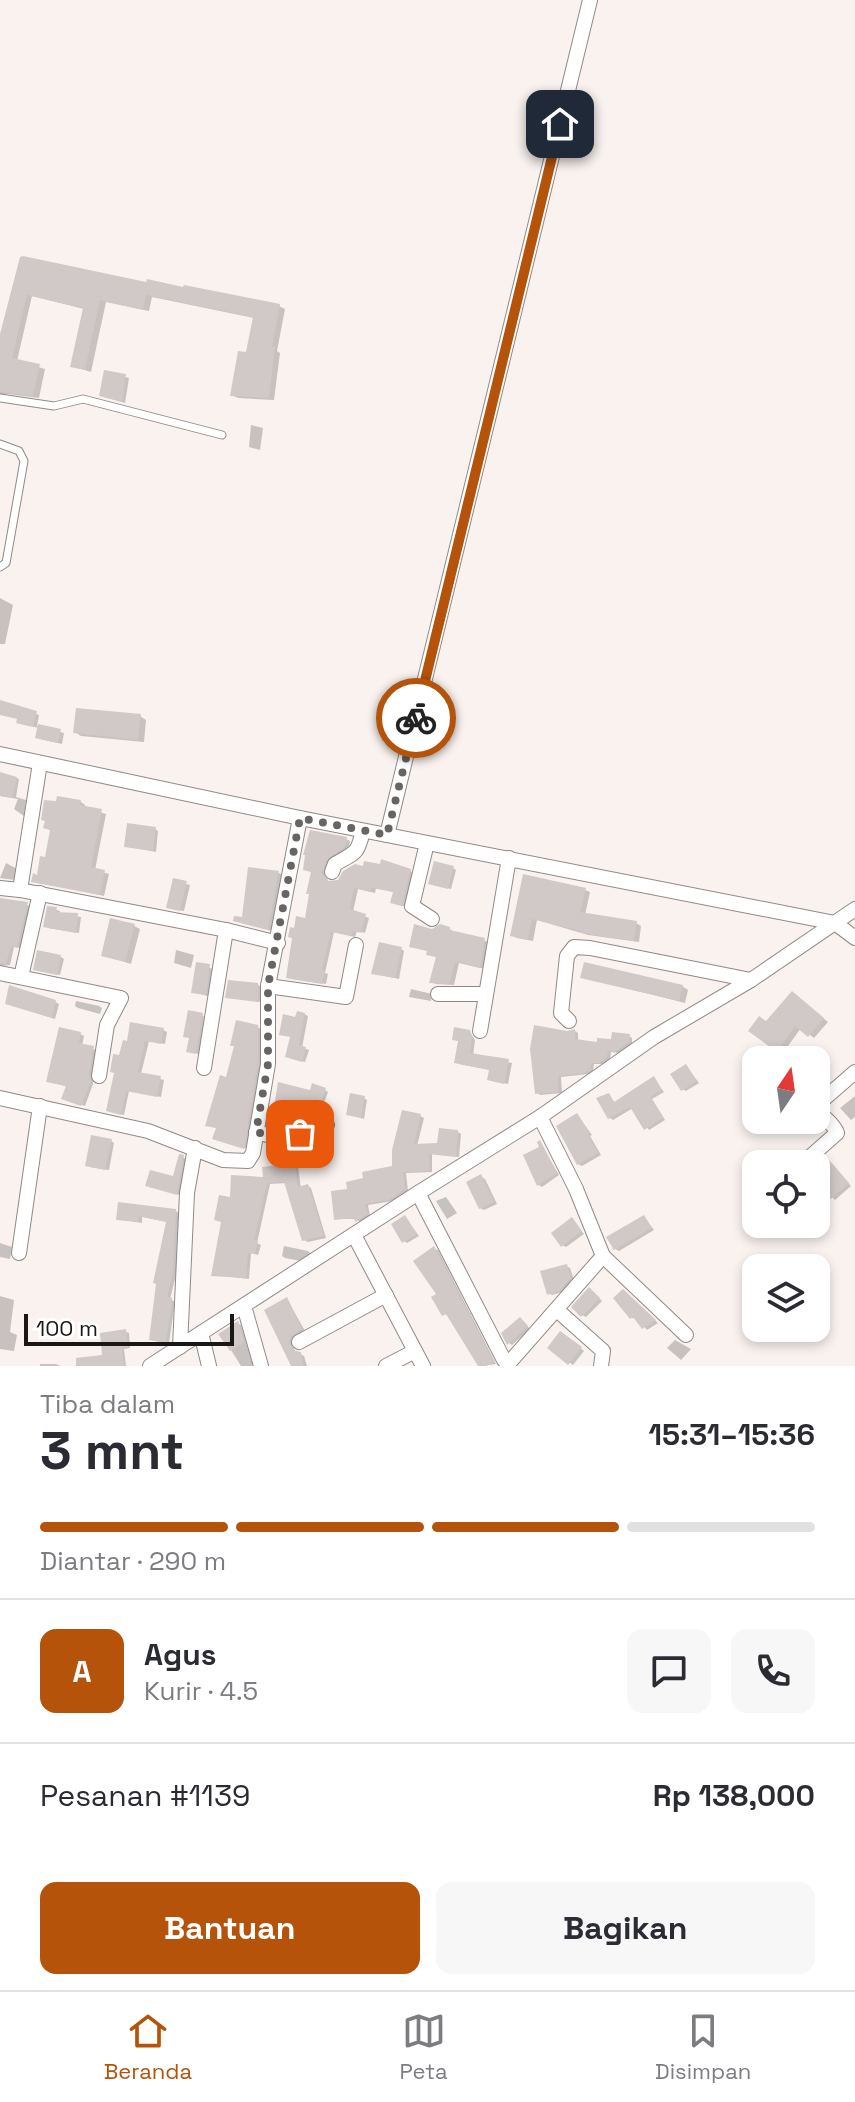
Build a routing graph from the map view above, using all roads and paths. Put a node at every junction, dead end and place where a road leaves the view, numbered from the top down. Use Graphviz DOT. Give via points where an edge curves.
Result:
graph roads {
  1 [pos="590,0"];
  2 [pos="0,398"];
  3 [pos="222,435"];
  4 [pos="0,444"];
  5 [pos="0,567"];
  6 [pos="0,754"];
  7 [pos="40,763"];
  8 [pos="300,818"];
  9 [pos="363,831"];
  10 [pos="387,835"];
  11 [pos="427,843"];
  12 [pos="509,858"];
  13 [pos="332,872"];
  14 [pos="0,888"];
  15 [pos="20,890"];
  16 [pos="40,893"];
  17 [pos="855,909"];
  18 [pos="432,919"];
  19 [pos="835,923"];
  20 [pos="226,930"];
  21 [pos="855,938"];
  22 [pos="278,943"];
  23 [pos="356,945"];
  24 [pos="0,973"];
  25 [pos="21,977"];
  26 [pos="751,980"];
  27 [pos="268,986"];
  28 [pos="438,994"];
  29 [pos="485,994"];
  30 [pos="569,1021"];
  31 [pos="480,1031"];
  32 [pos="204,1068"];
  33 [pos="855,1072"];
  34 [pos="99,1076"];
  35 [pos="0,1098"];
  36 [pos="40,1106"];
  37 [pos="540,1117"];
  38 [pos="327,1125"];
  39 [pos="256,1132"];
  40 [pos="195,1148"];
  41 [pos="818,1150"];
  42 [pos="418,1193"];
  43 [pos="354,1235"];
  44 [pos="19,1253"];
  45 [pos="603,1256"];
  46 [pos="386,1295"];
  47 [pos="244,1306"];
  48 [pos="557,1310"];
  49 [pos="201,1333"];
  50 [pos="686,1335"];
  51 [pos="299,1342"];
  52 [pos="180,1347"];
  53 [pos="415,1351"];
  54 [pos="166,1361"];
  55 [pos="150,1366"];
  56 [pos="209,1366"];
  57 [pos="261,1366"];
  58 [pos="386,1366"];
  59 [pos="423,1366"];
  60 [pos="601,1366"];
  1 -- 10 [label="street"];
  2 -- 3 [label="lane" via="54,406 83,399"];
  4 -- 5 [label="lane" via="19,451 24,461 6,563"];
  6 -- 7 [label="street"];
  7 -- 8 [label="street"];
  7 -- 15 [label="street"];
  8 -- 9 [label="street"];
  8 -- 22 [label="street"];
  9 -- 10 [label="street"];
  9 -- 13 [label="street" via="353,856 335,864"];
  10 -- 11 [label="street"];
  11 -- 12 [label="street"];
  11 -- 18 [label="street" via="412,906"];
  12 -- 19 [label="street"];
  12 -- 29 [label="street"];
  14 -- 15 [label="street"];
  15 -- 16 [label="street"];
  16 -- 20 [label="street"];
  16 -- 25 [label="street"];
  17 -- 19 [label="street"];
  19 -- 21 [label="street"];
  19 -- 26 [label="street"];
  20 -- 22 [label="street"];
  20 -- 32 [label="street"];
  22 -- 27 [label="street"];
  23 -- 27 [label="street" via="346,997"];
  24 -- 25 [label="street"];
  25 -- 34 [label="street" via="121,998 107,1025"];
  26 -- 30 [label="street" via="574,947 567,956 561,1013"];
  26 -- 37 [label="street" via="654,1037"];
  27 -- 39 [label="street" via="268,1064"];
  28 -- 29 [label="street"];
  29 -- 31 [label="street"];
  33 -- 41 [label="street" via="817,1105 837,1133"];
  35 -- 36 [label="street"];
  36 -- 40 [label="street" via="148,1131"];
  36 -- 44 [label="street"];
  37 -- 42 [label="street"];
  37 -- 45 [label="street"];
  38 -- 39 [label="street" via="305,1121 290,1141"];
  39 -- 40 [label="street" via="248,1161 223,1160"];
  40 -- 52 [label="street" via="187,1193"];
  42 -- 43 [label="street"];
  42 -- 48 [label="street" via="504,1360 512,1362"];
  43 -- 46 [label="street"];
  43 -- 47 [label="street"];
  45 -- 48 [label="street"];
  45 -- 50 [label="street"];
  46 -- 51 [label="street"];
  46 -- 53 [label="street"];
  47 -- 49 [label="street"];
  47 -- 57 [label="street"];
  48 -- 60 [label="street" via="603,1351"];
  49 -- 52 [label="street"];
  49 -- 56 [label="street"];
  52 -- 54 [label="street"];
  53 -- 58 [label="street"];
  53 -- 59 [label="street"];
  54 -- 55 [label="street"];
}
